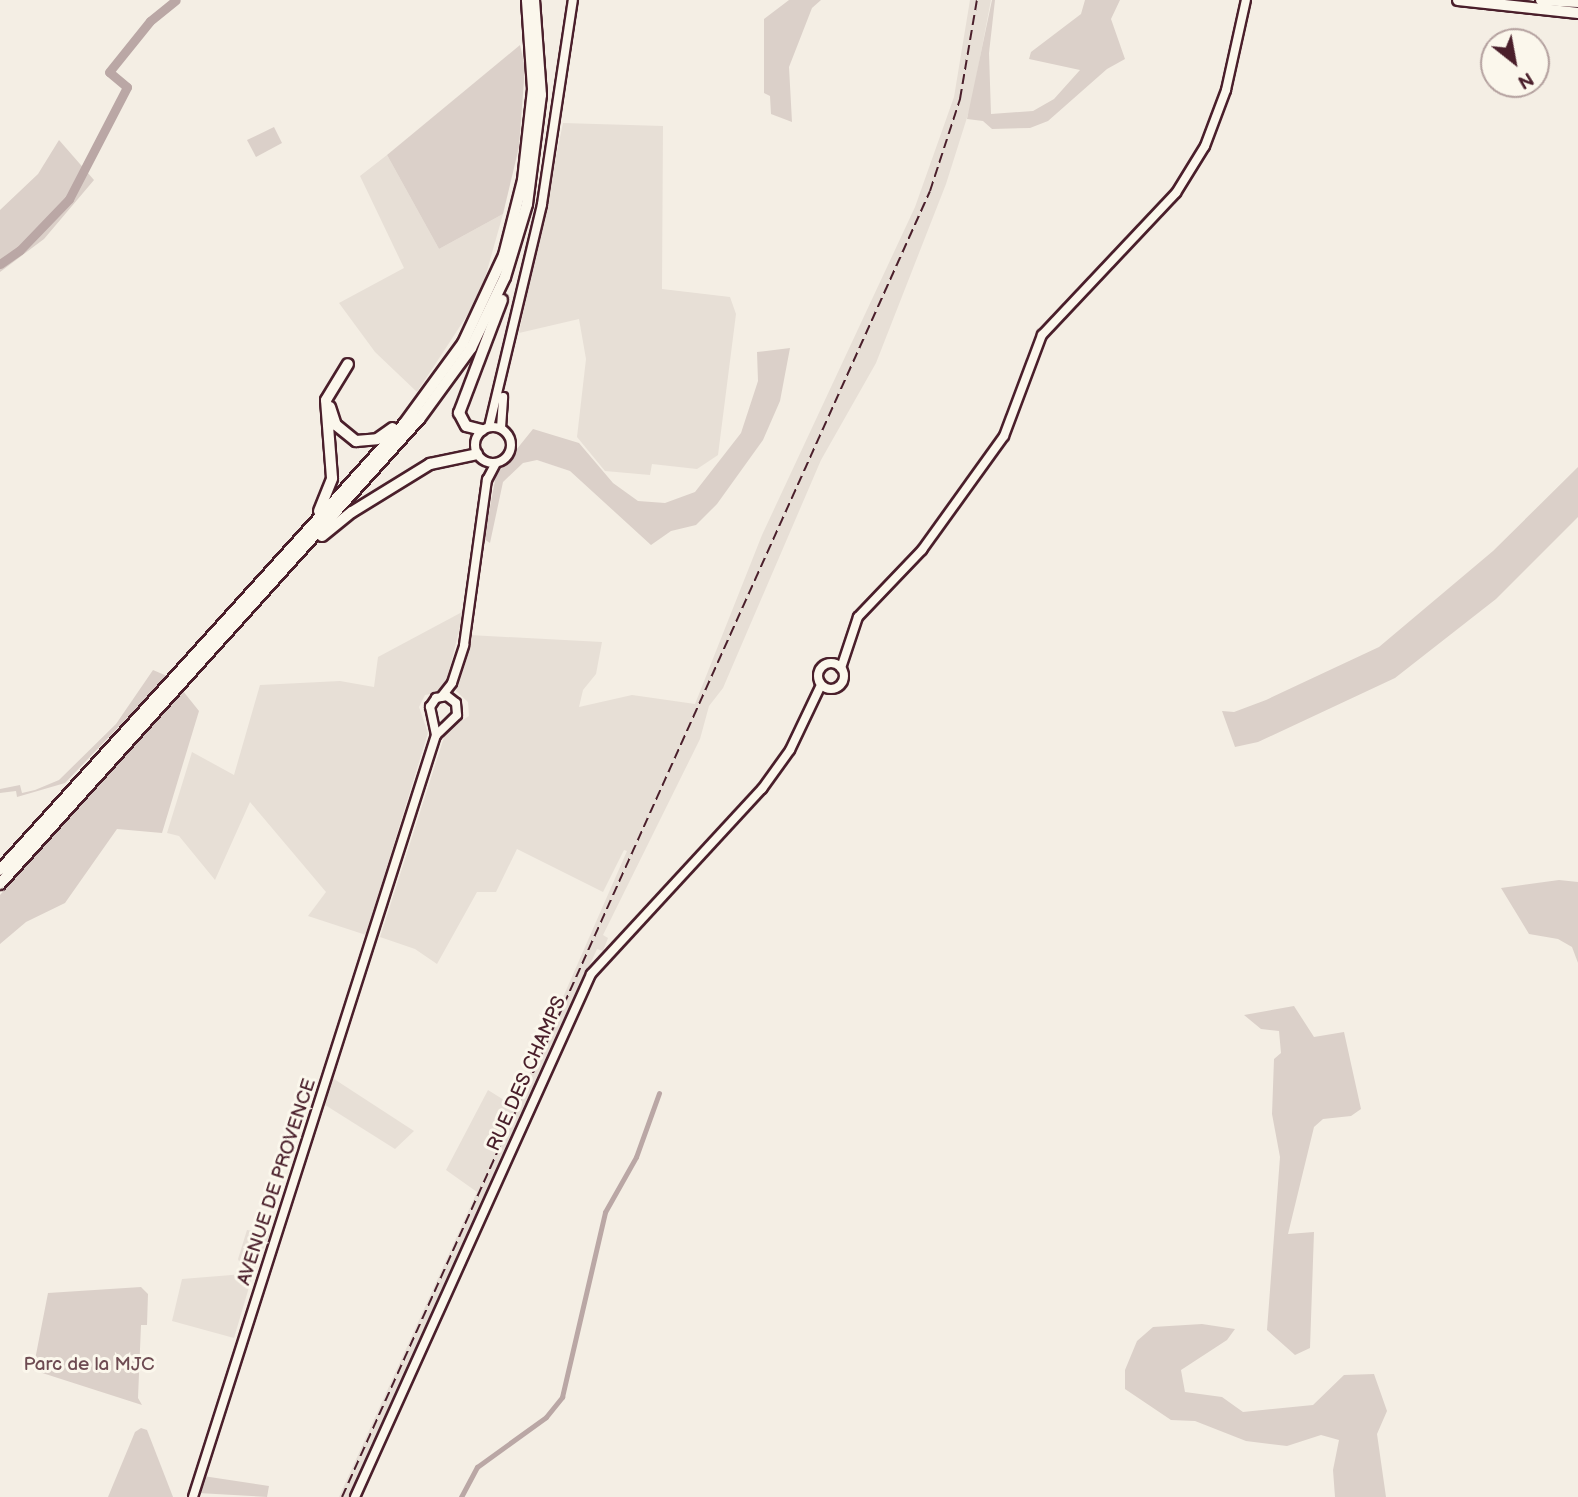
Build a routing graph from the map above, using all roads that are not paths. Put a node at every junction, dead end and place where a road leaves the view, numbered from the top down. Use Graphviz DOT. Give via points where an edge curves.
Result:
graph roads {
  1 [pos="527,0"];
  2 [pos="534,0"];
  3 [pos="1246,0"];
  4 [pos="1458,0"];
  5 [pos="1541,0"];
  6 [pos="1578,2"];
  7 [pos="572,3"];
  8 [pos="1578,13"];
  9 [pos="513,255"];
  10 [pos="524,278"];
  11 [pos="426,399"];
  12 [pos="415,413"];
  13 [pos="486,428"];
  14 [pos="501,428"];
  15 [pos="480,457"];
  16 [pos="496,463"];
  17 [pos="487,480"];
  18 [pos="268,580"];
  19 [pos="848,640"];
  20 [pos="829,664"];
  21 [pos="841,668"];
  22 [pos="452,683"];
  23 [pos="821,685"];
  24 [pos="829,689"];
  25 [pos="442,696"];
  26 [pos="452,698"];
  27 [pos="808,716"];
  28 [pos="434,721"];
  29 [pos="446,724"];
  30 [pos="436,735"];
  31 [pos="420,784"];
  32 [pos="0,870"];
  33 [pos="390,877"];
  34 [pos="0,884"];
  35 [pos="193,1497"];
  36 [pos="355,1497"];
  1 -- 11 [label="highway" via="533,89 519,200 491,288"];
  2 -- 9 [label="highway" via="540,113 527,204"];
  3 -- 19 [label="main road" via="1226,90 1205,146 1177,193 1042,335 1004,436 922,550 858,617"];
  4 -- 8 [label="highway"];
  5 -- 6 [label="highway"];
  7 -- 10 [label="main road"];
  9 -- 11 [label="highway" via="471,348"];
  9 -- 13 [label="highway" via="459,413 466,426"];
  10 -- 13 [label="main road"];
  10 -- 14 [label="main road" via="502,397"];
  11 -- 12 [label="highway"];
  12 -- 18 [label="highway"];
  12 -- 18 [label="highway" via="377,439 360,442 344,435 332,417 331,401 350,369 326,400 328,496"];
  13 -- 14 [label="main road"];
  13 -- 15 [label="main road" via="475,440"];
  14 -- 16 [label="main road" via="509,436 511,448"];
  15 -- 16 [label="main road"];
  15 -- 17 [label="main road"];
  15 -- 18 [label="highway" via="437,461 360,507"];
  16 -- 17 [label="main road"];
  17 -- 22 [label="main road" via="464,645"];
  18 -- 32 [label="highway"];
  18 -- 34 [label="highway"];
  19 -- 20 [label="main road"];
  19 -- 21 [label="main road"];
  20 -- 21 [label="main road"];
  20 -- 23 [label="main road" via="819,670"];
  21 -- 24 [label="main road" via="843,681"];
  22 -- 25 [label="main road"];
  22 -- 26 [label="main road"];
  23 -- 24 [label="main road"];
  23 -- 27 [label="main road, RUE DES CHAMPS"];
  24 -- 27 [label="main road, RUE DES CHAMPS"];
  25 -- 26 [label="main road"];
  25 -- 28 [label="main road" via="430,707"];
  26 -- 29 [label="main road" via="457,715"];
  27 -- 36 [label="main road, RUE DES CHAMPS" via="762,789 591,974"];
  28 -- 29 [label="main road"];
  28 -- 30 [label="main road, AVENUE DE PROVENCE"];
  29 -- 30 [label="main road, AVENUE DE PROVENCE"];
  30 -- 31 [label="main road, AVENUE DE PROVENCE"];
  31 -- 33 [label="main road, AVENUE DE PROVENCE"];
  31 -- 33 [label="main road, AVENUE DE PROVENCE"];
  33 -- 35 [label="main road, AVENUE DE PROVENCE"];
}
